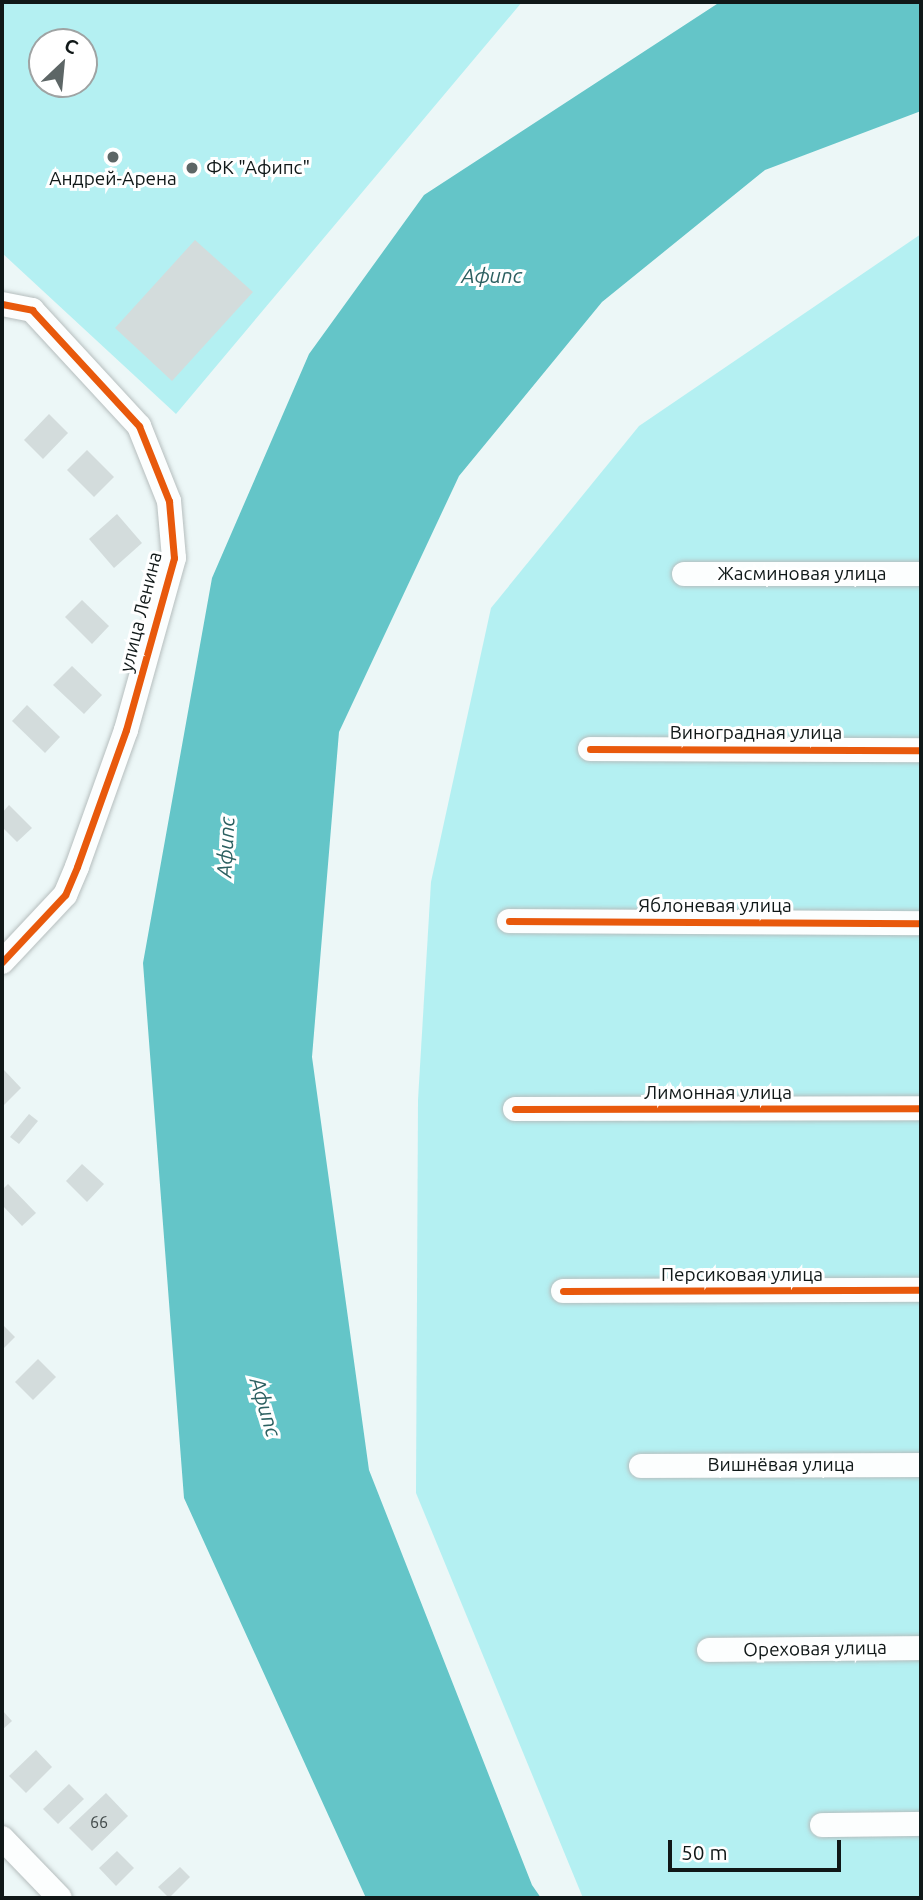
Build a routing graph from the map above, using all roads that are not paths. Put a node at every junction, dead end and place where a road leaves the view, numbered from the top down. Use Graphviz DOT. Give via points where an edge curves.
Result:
graph roads {
  1 [pos="2,304"];
  2 [pos="684,574"];
  3 [pos="921,574"];
  4 [pos="590,748"];
  5 [pos="921,750"];
  6 [pos="509,921"];
  7 [pos="921,923"];
  8 [pos="2,962"];
  9 [pos="921,1108"];
  10 [pos="515,1109"];
  11 [pos="921,1290"];
  12 [pos="563,1291"];
  13 [pos="921,1465"];
  14 [pos="640,1466"];
  15 [pos="921,1648"];
  16 [pos="709,1650"];
  17 [pos="921,1824"];
  18 [pos="822,1825"];
  19 [pos="2,1838"];
  20 [pos="60,1898"];
  1 -- 8 [label="street, улица Ленина" via="32,310 139,426 169,500 174,558 126,730 77,867 65,895"];
  2 -- 3 [label="street, Жасминовая улица"];
  4 -- 5 [label="street, Виноградная улица"];
  6 -- 7 [label="street, Яблоневая улица"];
  9 -- 10 [label="street, Лимонная улица"];
  11 -- 12 [label="street, Персиковая улица"];
  13 -- 14 [label="street, Вишнёвая улица"];
  15 -- 16 [label="street, Ореховая улица"];
  17 -- 18 [label="street"];
  19 -- 20 [label="street"];
}
